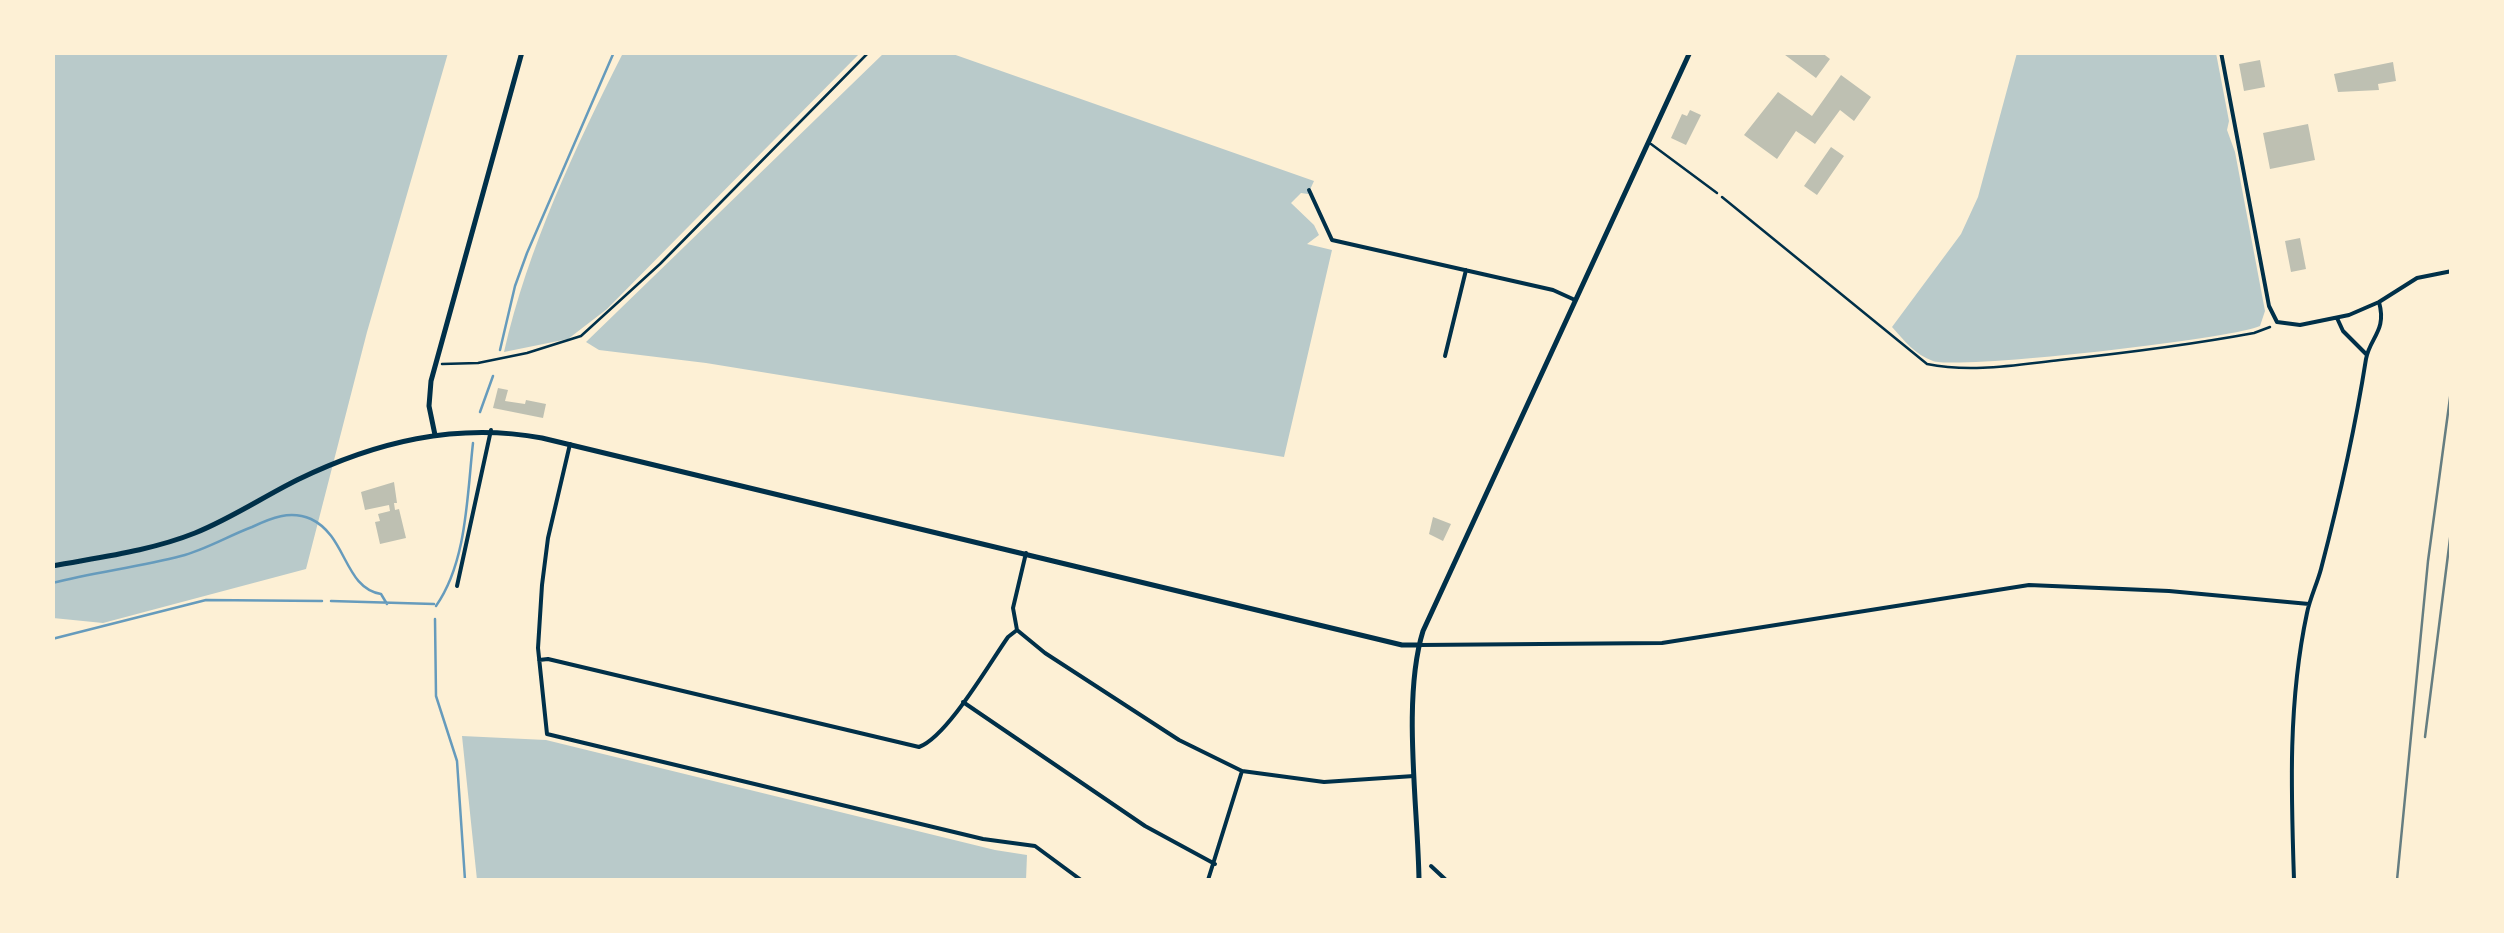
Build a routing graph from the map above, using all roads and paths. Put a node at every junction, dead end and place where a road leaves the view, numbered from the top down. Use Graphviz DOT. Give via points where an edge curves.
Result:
graph roads {
  1 [pos="522,52"];
  2 [pos="868,52"];
  3 [pos="1690,52"];
  4 [pos="2222,52"];
  5 [pos="1650,143"];
  6 [pos="1310,190"];
  7 [pos="1716,193"];
  8 [pos="1466,270"];
  9 [pos="2452,271"];
  10 [pos="1576,300"];
  11 [pos="2379,302"];
  12 [pos="2337,318"];
  13 [pos="2277,322"];
  14 [pos="2366,354"];
  15 [pos="1445,356"];
  16 [pos="436,362"];
  17 [pos="491,430"];
  18 [pos="435,435"];
  19 [pos="570,444"];
  20 [pos="1026,553"];
  21 [pos="52,566"];
  22 [pos="457,586"];
  23 [pos="2309,604"];
  24 [pos="1017,630"];
  25 [pos="1419,645"];
  26 [pos="539,660"];
  27 [pos="963,702"];
  28 [pos="1242,771"];
  29 [pos="1416,776"];
  30 [pos="1215,864"];
  31 [pos="1432,866"];
  32 [pos="1082,880"];
  33 [pos="1208,880"];
  34 [pos="1419,880"];
  35 [pos="1446,880"];
  36 [pos="2294,880"];
  1 -- 16 [label="street"];
  2 -- 16 [label="path" via="581,336 478,362"];
  3 -- 5 [label="street"];
  4 -- 13 [label="street"];
  5 -- 7 [label="lane"];
  5 -- 10 [label="street"];
  6 -- 8 [label="street" via="1332,240"];
  7 -- 13 [label="path" via="1927,364 1987,368 2148,350 2254,333"];
  8 -- 10 [label="street"];
  8 -- 15 [label="street"];
  9 -- 11 [label="street" via="2417,278"];
  10 -- 25 [label="street"];
  11 -- 12 [label="street"];
  11 -- 14 [label="street" via="2379,332"];
  12 -- 13 [label="street"];
  12 -- 14 [label="street"];
  14 -- 23 [label="street" via="2364,386"];
  16 -- 18 [label="street" via="429,392"];
  17 -- 18 [label="street"];
  17 -- 19 [label="street"];
  17 -- 22 [label="street"];
  18 -- 21 [label="street" via="341,460 176,540"];
  19 -- 20 [label="street"];
  19 -- 26 [label="street" via="548,538"];
  20 -- 24 [label="street" via="1014,608"];
  20 -- 25 [label="street"];
  23 -- 25 [label="street" via="2029,585 1662,643"];
  23 -- 36 [label="street" via="2291,726"];
  24 -- 27 [label="street"];
  24 -- 28 [label="street" via="1179,740"];
  25 -- 29 [label="street"];
  26 -- 27 [label="street" via="914,747 929,743"];
  26 -- 32 [label="street" via="547,734 1028,844"];
  27 -- 30 [label="street" via="1130,817"];
  28 -- 29 [label="street" via="1324,782"];
  28 -- 30 [label="street"];
  29 -- 34 [label="street"];
  30 -- 33 [label="street"];
  31 -- 35 [label="street"];
}
